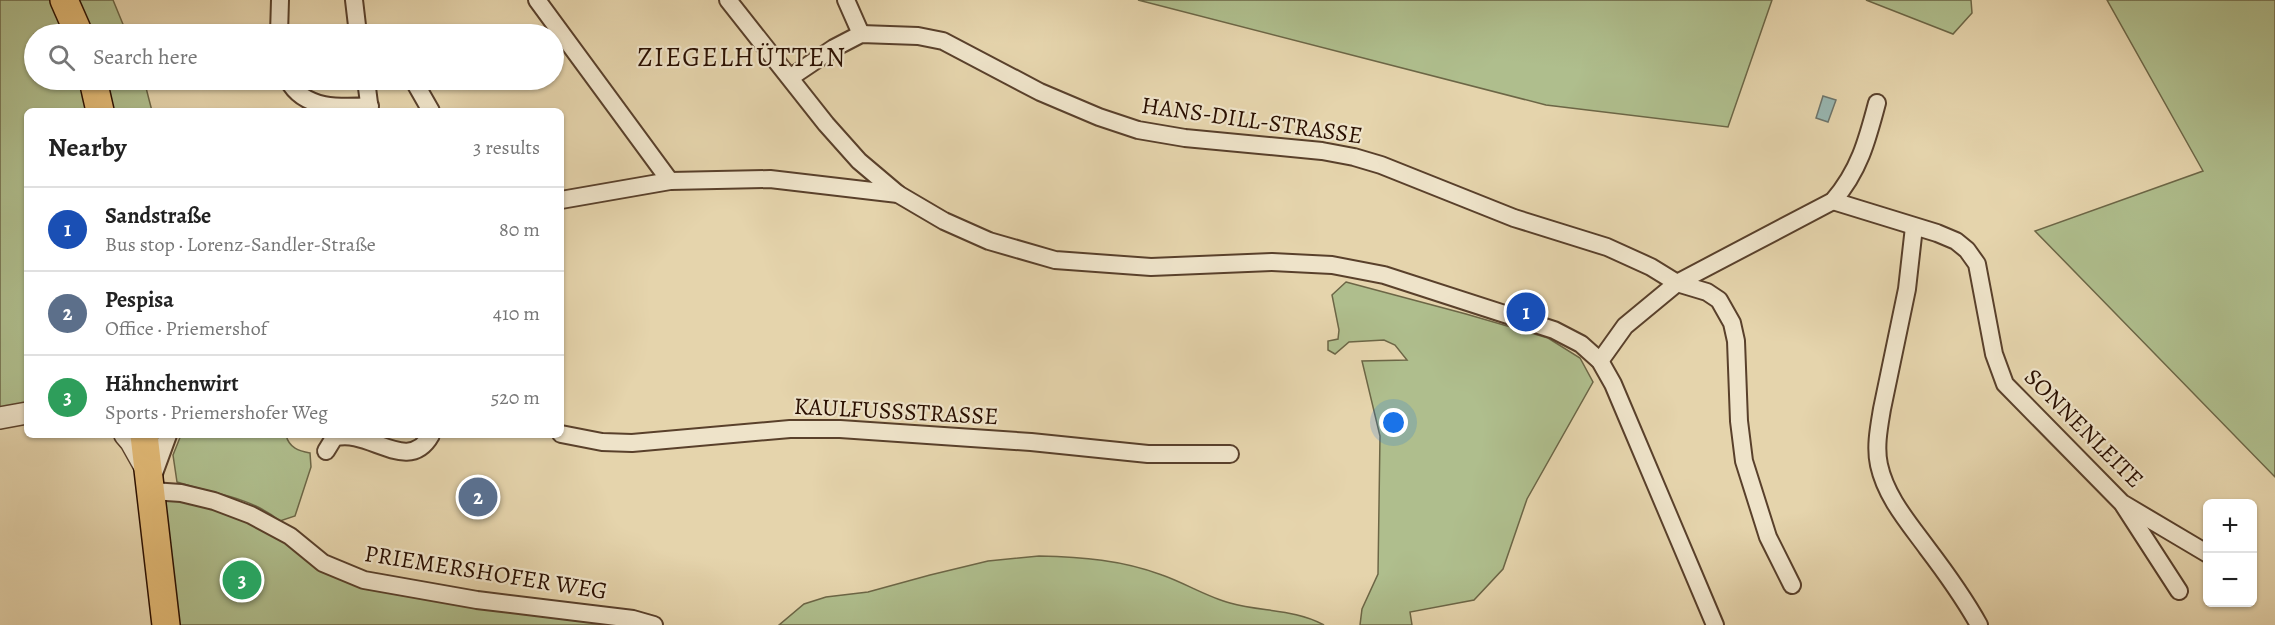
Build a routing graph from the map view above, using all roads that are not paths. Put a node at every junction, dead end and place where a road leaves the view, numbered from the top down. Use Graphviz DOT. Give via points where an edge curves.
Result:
graph roads {
  1 [pos="280,0"];
  2 [pos="354,0"];
  3 [pos="537,0"];
  4 [pos="728,0"];
  5 [pos="846,0"];
  6 [pos="279,24"];
  7 [pos="357,24"];
  8 [pos="555,24"];
  9 [pos="861,34"];
  10 [pos="564,37"];
  11 [pos="791,77"];
  12 [pos="95,90"];
  13 [pos="295,90"];
  14 [pos="367,90"];
  15 [pos="419,90"];
  16 [pos="1877,103"];
  17 [pos="99,108"];
  18 [pos="341,108"];
  19 [pos="370,108"];
  20 [pos="430,108"];
  21 [pos="670,181"];
  22 [pos="898,194"];
  23 [pos="564,199"];
  24 [pos="1833,201"];
  25 [pos="1914,227"];
  26 [pos="1677,283"];
  27 [pos="1600,361"];
  28 [pos="24,414"];
  29 [pos="0,418"];
  30 [pos="564,435"];
  31 [pos="128,438"];
  32 [pos="144,438"];
  33 [pos="167,438"];
  34 [pos="334,438"];
  35 [pos="361,438"];
  36 [pos="430,438"];
  37 [pos="326,451"];
  38 [pos="1230,454"];
  39 [pos="151,484"];
  40 [pos="2122,503"];
  41 [pos="2206,553"];
  42 [pos="1792,585"];
  43 [pos="2179,591"];
  44 [pos="166,625"];
  45 [pos="654,625"];
  46 [pos="1715,625"];
  47 [pos="1979,625"];
  1 -- 6 [label="street"];
  2 -- 7 [label="street"];
  3 -- 8 [label="street"];
  4 -- 11 [label="street"];
  5 -- 9 [label="street"];
  9 -- 11 [label="street, HANS-DILL-STRASSE"];
  9 -- 26 [label="street, HANS-DILL-STRASSE" via="942,41 1040,92 1138,130 1322,151 1372,162 1514,218 1607,247"];
  10 -- 21 [label="street"];
  11 -- 22 [label="street" via="859,161"];
  12 -- 17 [label="main road"];
  13 -- 18 [label="street" via="318,104"];
  14 -- 19 [label="street"];
  15 -- 20 [label="street"];
  16 -- 24 [label="street" via="1865,145 1848,183"];
  21 -- 22 [label="street" via="770,179"];
  21 -- 23 [label="street"];
  22 -- 27 [label="street" via="944,222 989,241 1054,260 1151,267 1272,262 1332,265 1384,275 1554,330 1581,344"];
  24 -- 25 [label="street, SONNENLEITE"];
  24 -- 26 [label="street"];
  25 -- 40 [label="street, SONNENLEITE" via="1937,232 1967,250 1977,264 1994,354 2005,384"];
  25 -- 47 [label="street" via="1907,290 1880,419 1879,463 1894,502 1963,596"];
  26 -- 27 [label="street" via="1625,326"];
  26 -- 42 [label="street, HANS-DILL-STRASSE" via="1719,300 1732,323 1744,461 1768,537"];
  27 -- 46 [label="street"];
  28 -- 29 [label="street"];
  30 -- 38 [label="street, KAULFUSSSTRASSE" via="632,443 790,429 840,429 1148,454"];
  31 -- 39 [label="street"];
  32 -- 39 [label="main road"];
  33 -- 39 [label="street"];
  34 -- 37 [label="street"];
  35 -- 36 [label="street" via="409,453"];
  39 -- 44 [label="main road"];
  39 -- 45 [label="street, PRIEMERSHOFER WEG" via="251,515 290,536 322,563 364,580"];
  40 -- 41 [label="street, SONNENLEITE"];
  40 -- 43 [label="street"];
}
